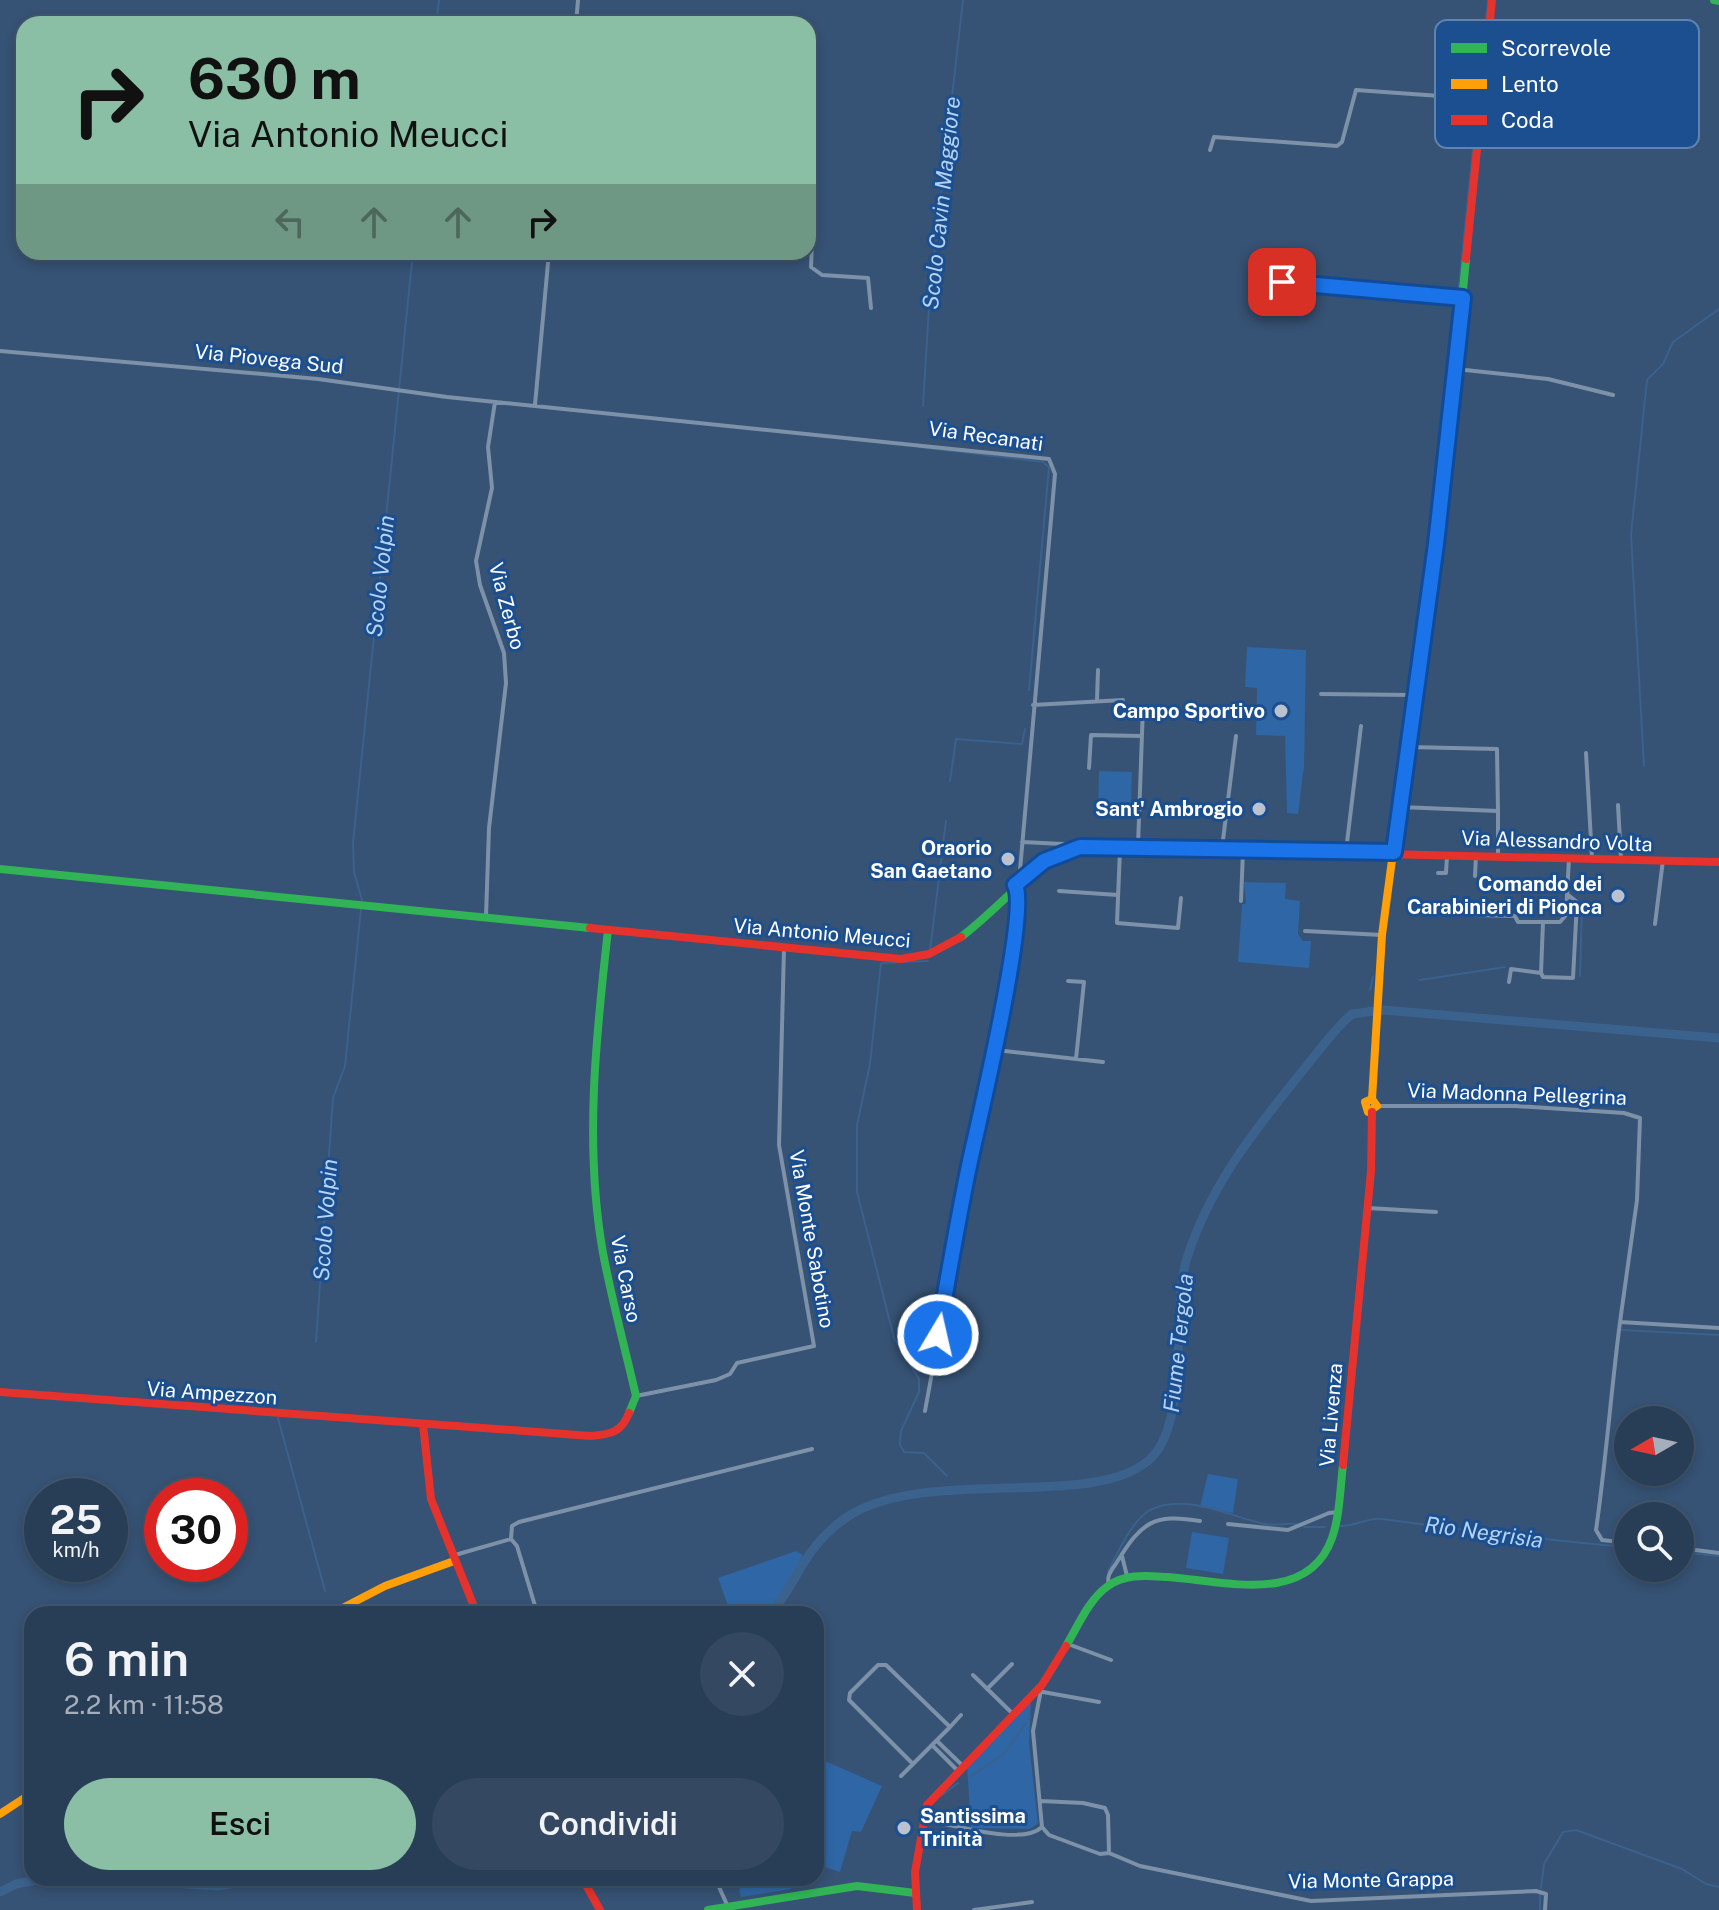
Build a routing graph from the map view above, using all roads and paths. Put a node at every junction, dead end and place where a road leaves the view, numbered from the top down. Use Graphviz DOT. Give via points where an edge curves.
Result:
graph roads {
  1 [pos="1492,0"];
  2 [pos="1490,20"];
  3 [pos="1435,96"];
  4 [pos="1475,148"];
  5 [pos="1210,150"];
  6 [pos="548,260"];
  7 [pos="811,260"];
  8 [pos="1282,282"];
  9 [pos="1315,285"];
  10 [pos="1460,297"];
  11 [pos="871,308"];
  12 [pos="1310,308"];
  13 [pos="0,351"];
  14 [pos="1456,369"];
  15 [pos="1613,395"];
  16 [pos="495,402"];
  17 [pos="535,405"];
  18 [pos="1098,670"];
  19 [pos="1321,694"];
  20 [pos="1416,696"];
  21 [pos="1097,700"];
  22 [pos="1123,700"];
  23 [pos="1033,705"];
  24 [pos="1143,706"];
  25 [pos="1361,726"];
  26 [pos="1142,736"];
  27 [pos="1236,736"];
  28 [pos="1409,747"];
  29 [pos="1586,753"];
  30 [pos="1089,768"];
  31 [pos="1618,805"];
  32 [pos="1400,807"];
  33 [pos="1498,811"];
  34 [pos="1021,842"];
  35 [pos="1121,846"];
  36 [pos="1138,846"];
  37 [pos="1222,848"];
  38 [pos="1244,848"];
  39 [pos="1069,850"];
  40 [pos="1346,851"];
  41 [pos="1394,852"];
  42 [pos="1447,854"];
  43 [pos="1476,855"];
  44 [pos="1498,855"];
  45 [pos="1569,858"];
  46 [pos="1592,858"];
  47 [pos="1621,859"];
  48 [pos="1663,860"];
  49 [pos="1719,862"];
  50 [pos="0,869"];
  51 [pos="1438,873"];
  52 [pos="1475,876"];
  53 [pos="1022,877"];
  54 [pos="1015,885"];
  55 [pos="1059,891"];
  56 [pos="1567,894"];
  57 [pos="1118,895"];
  58 [pos="1181,898"];
  59 [pos="1241,901"];
  60 [pos="1475,915"];
  61 [pos="486,916"];
  62 [pos="1543,922"];
  63 [pos="1655,924"];
  64 [pos="608,930"];
  65 [pos="1305,931"];
  66 [pos="1382,935"];
  67 [pos="784,948"];
  68 [pos="1541,973"];
  69 [pos="1068,981"];
  70 [pos="1509,982"];
  71 [pos="996,1050"];
  72 [pos="1076,1059"];
  73 [pos="1103,1062"];
  74 [pos="1373,1106"];
  75 [pos="1368,1208"];
  76 [pos="1436,1212"];
  77 [pos="1620,1322"];
  78 [pos="1719,1328"];
  79 [pos="0,1392"];
  80 [pos="636,1396"];
  81 [pos="925,1411"];
  82 [pos="423,1424"];
  83 [pos="812,1449"];
  84 [pos="1338,1512"];
  85 [pos="1200,1521"];
  86 [pos="1228,1524"];
  87 [pos="511,1539"];
  88 [pos="1614,1541"];
  89 [pos="1694,1550"];
  90 [pos="1719,1553"];
  91 [pos="1122,1554"];
  92 [pos="453,1558"];
  93 [pos="1127,1576"];
  94 [pos="1109,1585"];
  95 [pos="346,1606"];
  96 [pos="474,1606"];
  97 [pos="535,1606"];
  98 [pos="1067,1644"];
  99 [pos="1111,1660"];
  100 [pos="1012,1664"];
  101 [pos="973,1675"];
  102 [pos="1043,1688"];
  103 [pos="987,1689"];
  104 [pos="1099,1702"];
  105 [pos="961,1715"];
  106 [pos="1014,1715"];
  107 [pos="950,1727"];
  108 [pos="935,1743"];
  109 [pos="913,1764"];
  110 [pos="960,1769"];
  111 [pos="901,1776"];
  112 [pos="24,1798"];
  113 [pos="1041,1801"];
  114 [pos="0,1814"];
  115 [pos="922,1819"];
  116 [pos="1042,1827"];
  117 [pos="1109,1853"];
  118 [pos="586,1886"];
  119 [pos="719,1886"];
  120 [pos="915,1893"];
  121 [pos="1032,1902"];
  122 [pos="728,1907"];
  123 [pos="600,1910"];
  124 [pos="708,1910"];
  125 [pos="917,1910"];
  126 [pos="974,1910"];
  127 [pos="1545,1910"];
  1 -- 2 [label="street, Via Livenza"];
  3 -- 5 [label="street" via="1356,90 1337,146 1214,137"];
  4 -- 10 [label="street, Via Livenza"];
  6 -- 17 [label="street"];
  7 -- 11 [label="street" via="811,267 822,275 868,278"];
  8 -- 9 [label="street"];
  9 -- 10 [label="street"];
  9 -- 12 [label="street"];
  10 -- 14 [label="street, Via Livenza"];
  13 -- 16 [label="street, Via Piovega Sud" via="290,376"];
  14 -- 15 [label="street" via="1548,379"];
  14 -- 20 [label="street, Via Livenza"];
  16 -- 17 [label="street, Via Piovega Sud"];
  16 -- 61 [label="street, Via Zerbo" via="488,447 492,488 476,561 506,675 489,828"];
  17 -- 23 [label="street, Via Recanati" via="1049,459 1055,474"];
  18 -- 21 [label="street"];
  19 -- 20 [label="street"];
  20 -- 28 [label="street, Via Livenza"];
  21 -- 22 [label="street"];
  21 -- 23 [label="street"];
  23 -- 34 [label="street, Via Recanati"];
  24 -- 26 [label="street"];
  25 -- 40 [label="street"];
  26 -- 30 [label="street" via="1091,735"];
  26 -- 36 [label="street"];
  27 -- 37 [label="street"];
  28 -- 32 [label="street, Via Livenza"];
  28 -- 33 [label="street" via="1497,749"];
  29 -- 46 [label="street"];
  31 -- 47 [label="street"];
  32 -- 33 [label="street"];
  32 -- 41 [label="street, Via Livenza"];
  33 -- 44 [label="street"];
  34 -- 39 [label="street" via="1063,844"];
  34 -- 53 [label="street, Via Recanati"];
  35 -- 36 [label="street, Via Antonio Meucci"];
  35 -- 39 [label="street, Via Antonio Meucci"];
  35 -- 57 [label="street"];
  36 -- 37 [label="street, Via Antonio Meucci"];
  37 -- 38 [label="street, Via Antonio Meucci"];
  38 -- 40 [label="street, Via Antonio Meucci"];
  38 -- 59 [label="street"];
  39 -- 53 [label="street, Via Antonio Meucci"];
  40 -- 41 [label="street, Via Antonio Meucci"];
  41 -- 42 [label="street, Via Alessandro Volta"];
  41 -- 66 [label="street, Via Livenza"];
  42 -- 43 [label="street, Via Alessandro Volta"];
  42 -- 51 [label="street" via="1446,873"];
  43 -- 44 [label="street, Via Alessandro Volta"];
  43 -- 52 [label="street"];
  44 -- 45 [label="street, Via Alessandro Volta"];
  45 -- 46 [label="street, Via Alessandro Volta"];
  45 -- 56 [label="street"];
  46 -- 47 [label="street, Via Alessandro Volta"];
  47 -- 48 [label="street, Via Alessandro Volta"];
  48 -- 49 [label="street, Via Alessandro Volta"];
  48 -- 63 [label="street"];
  50 -- 61 [label="street, Via Antonio Meucci"];
  53 -- 54 [label="street, Via Antonio Meucci"];
  54 -- 67 [label="street, Via Antonio Meucci" via="967,937 926,956 901,959"];
  54 -- 71 [label="street" via="1014,936"];
  55 -- 57 [label="street"];
  56 -- 62 [label="street" via="1565,917 1557,923"];
  56 -- 68 [label="street" via="1577,902 1573,978"];
  57 -- 58 [label="street" via="1117,923 1178,928"];
  60 -- 62 [label="street"];
  61 -- 64 [label="street, Via Antonio Meucci"];
  62 -- 68 [label="street"];
  64 -- 67 [label="street, Via Antonio Meucci"];
  64 -- 80 [label="street, Via Carso" via="595,1047 595,1163 603,1251"];
  65 -- 66 [label="street"];
  66 -- 74 [label="street, Via Livenza"];
  67 -- 80 [label="street, Via Monte Sabotino" via="779,1145 814,1346 737,1363 730,1374 716,1380"];
  68 -- 70 [label="street" via="1511,969"];
  69 -- 72 [label="street" via="1084,982"];
  71 -- 72 [label="street"];
  71 -- 81 [label="street"];
  72 -- 73 [label="street"];
  74 -- 75 [label="street, Via Livenza"];
  74 -- 77 [label="street, Via Madonna Pellegrina" via="1515,1106 1640,1118 1637,1200"];
  75 -- 76 [label="street"];
  75 -- 84 [label="street, Via Livenza"];
  77 -- 78 [label="street"];
  77 -- 88 [label="street, Via Madonna Pellegrina" via="1596,1530 1602,1540"];
  79 -- 82 [label="street, Via Ampezzon"];
  80 -- 82 [label="street" via="623,1427 612,1434"];
  82 -- 92 [label="street" via="431,1499"];
  83 -- 87 [label="street" via="519,1522 512,1526"];
  84 -- 86 [label="street" via="1288,1530"];
  84 -- 93 [label="street, Via Livenza" via="1325,1556 1304,1576 1282,1585"];
  85 -- 91 [label="street" via="1172,1517 1151,1522"];
  87 -- 92 [label="street"];
  87 -- 97 [label="street"];
  89 -- 90 [label="street"];
  91 -- 93 [label="street"];
  91 -- 94 [label="street" via="1107,1579"];
  92 -- 95 [label="street"];
  92 -- 96 [label="street"];
  93 -- 94 [label="street"];
  94 -- 98 [label="street"];
  98 -- 99 [label="street"];
  98 -- 102 [label="street"];
  100 -- 103 [label="street"];
  101 -- 103 [label="street"];
  102 -- 104 [label="street"];
  102 -- 106 [label="street"];
  102 -- 113 [label="street" via="1033,1731"];
  103 -- 106 [label="street"];
  105 -- 107 [label="street"];
  106 -- 110 [label="street"];
  107 -- 108 [label="street"];
  107 -- 109 [label="street" via="886,1665 878,1665 849,1700"];
  108 -- 109 [label="street"];
  108 -- 110 [label="street"];
  109 -- 111 [label="street"];
  110 -- 115 [label="street" via="931,1798"];
  112 -- 114 [label="street"];
  113 -- 116 [label="street"];
  113 -- 117 [label="street" via="1105,1808"];
  115 -- 116 [label="street" via="976,1831 1031,1833"];
  115 -- 120 [label="street"];
  116 -- 117 [label="street, Via Monte Grappa" via="1074,1846"];
  117 -- 127 [label="street, Via Monte Grappa" via="1140,1866 1311,1901 1544,1891"];
  118 -- 123 [label="street"];
  119 -- 122 [label="street"];
  120 -- 122 [label="street" via="857,1886"];
  120 -- 125 [label="street"];
  121 -- 126 [label="street"];
  122 -- 124 [label="street"];
}
